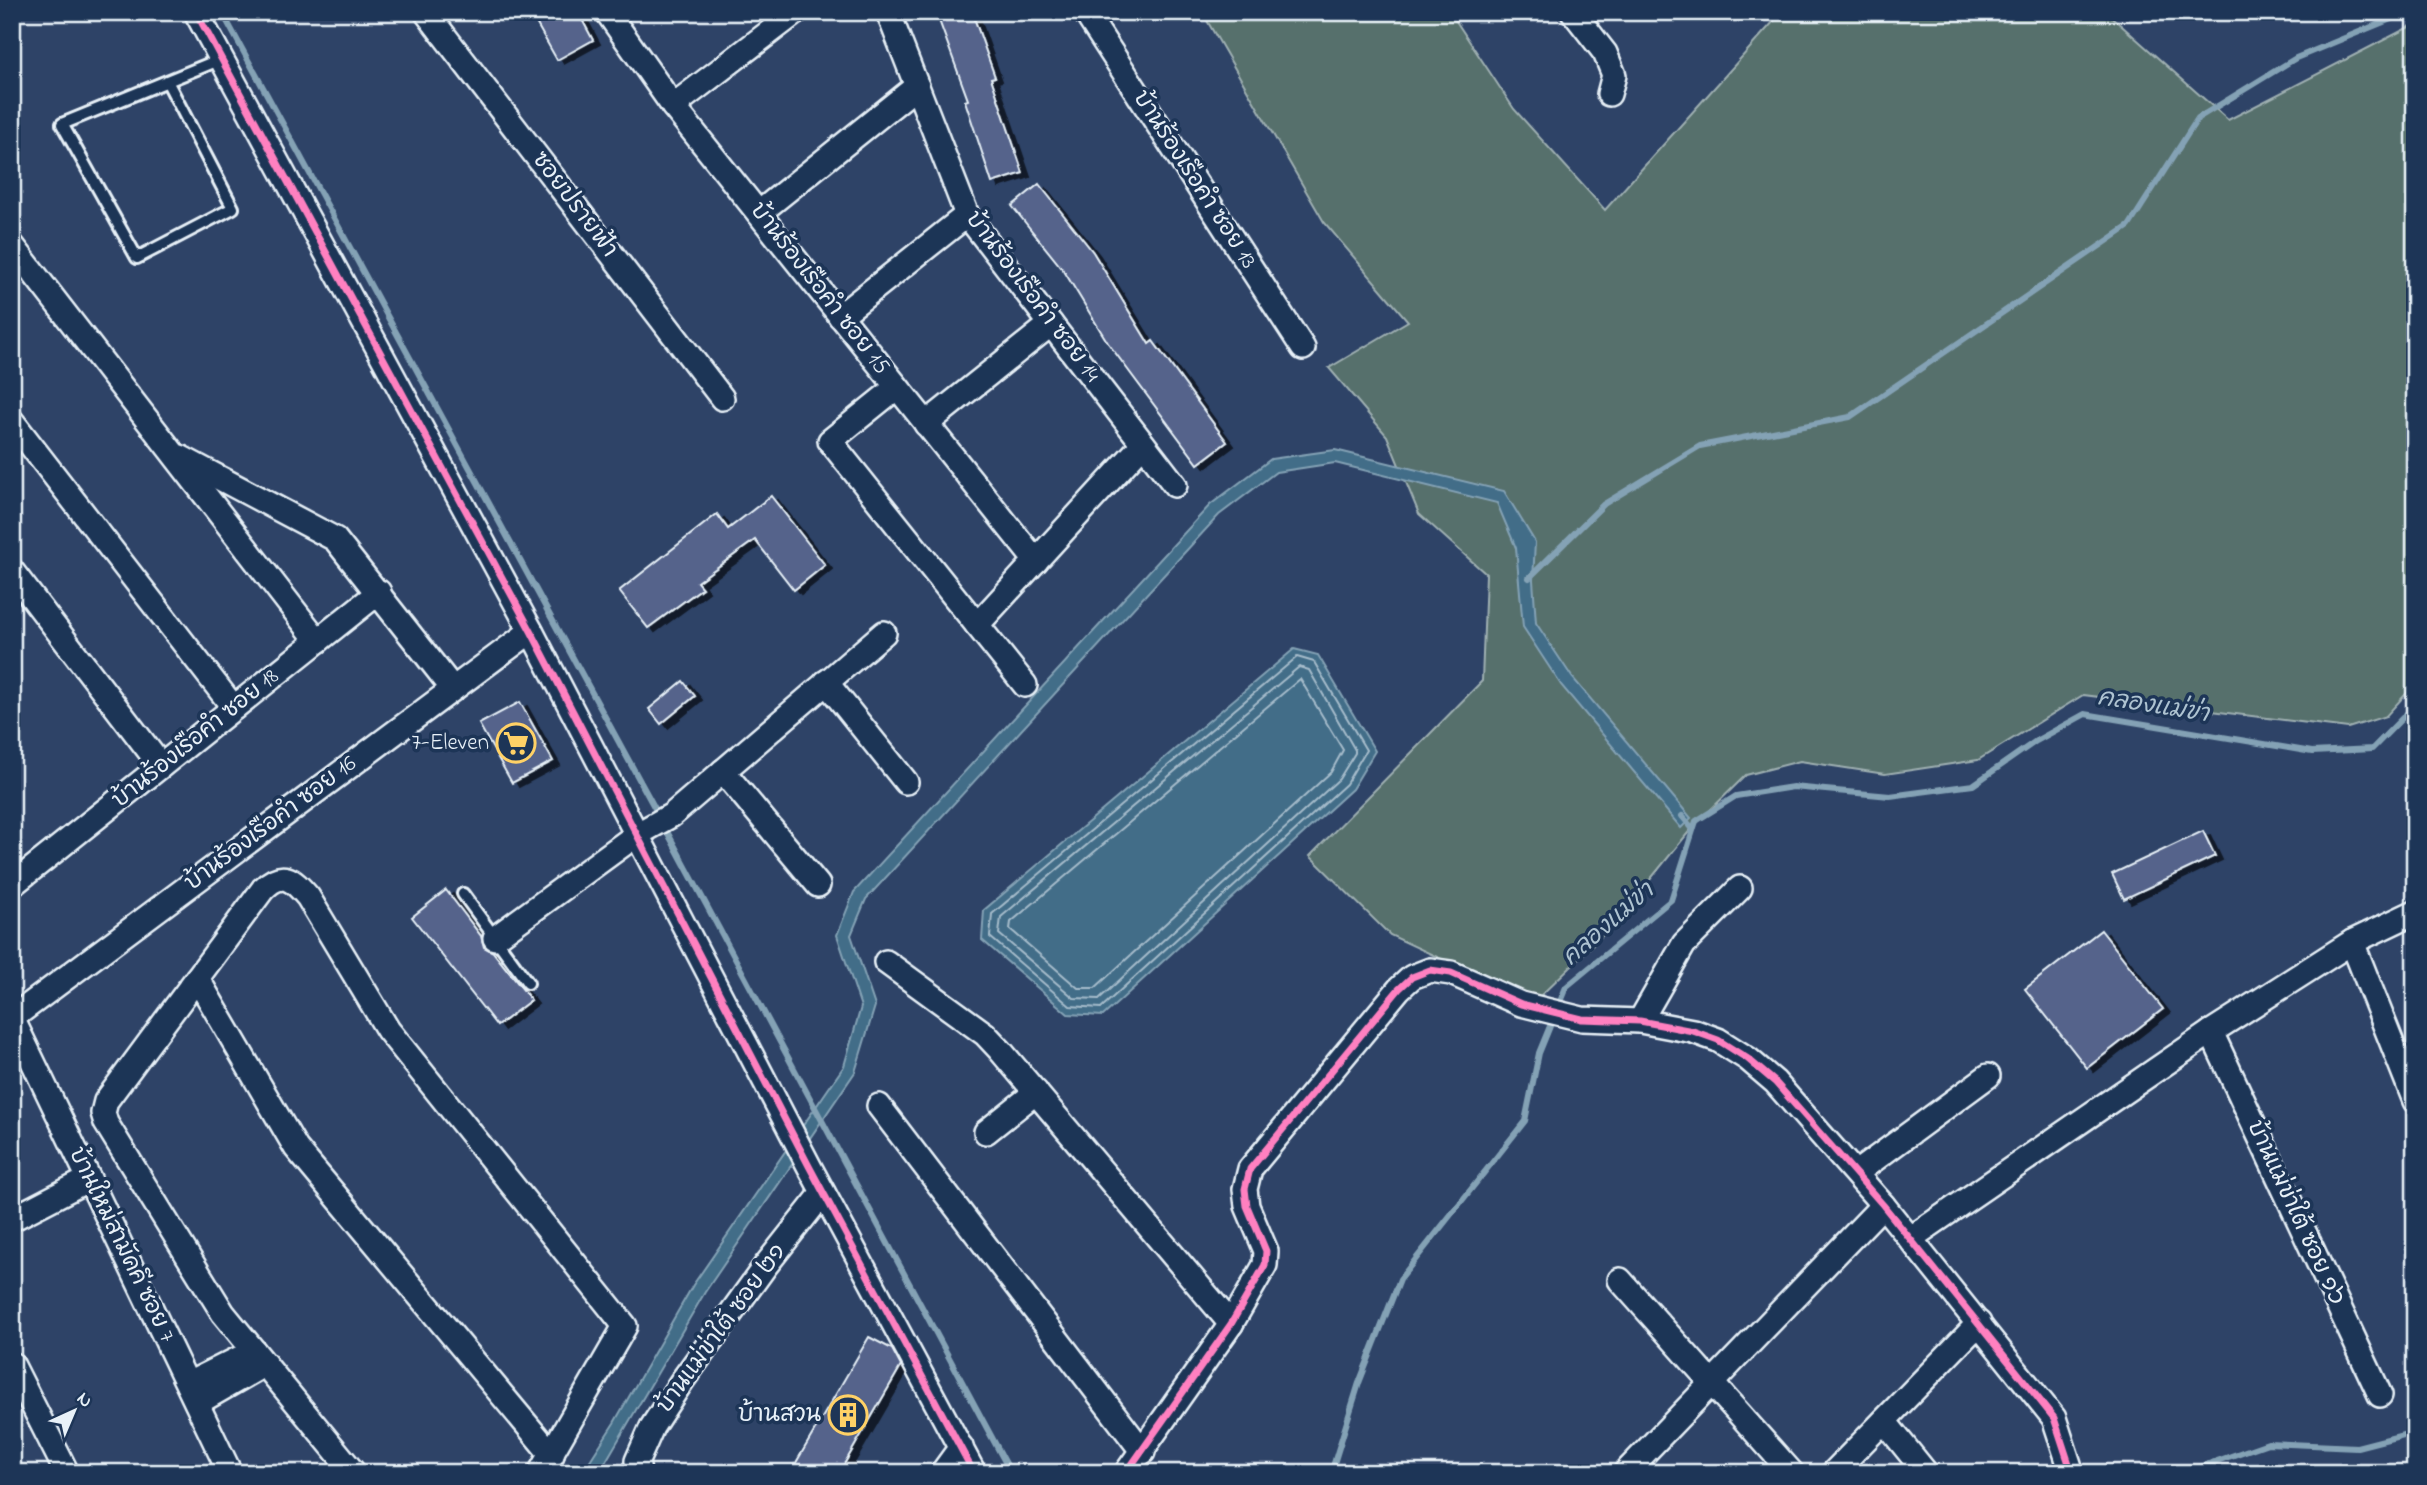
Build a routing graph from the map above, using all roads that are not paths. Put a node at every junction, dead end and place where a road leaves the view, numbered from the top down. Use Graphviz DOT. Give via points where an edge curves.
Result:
graph roads {
  1 [pos="196,12"];
  2 [pos="426,12"];
  3 [pos="607,12"];
  4 [pos="796,12"];
  5 [pos="888,12"];
  6 [pos="1085,12"];
  7 [pos="1573,12"];
  8 [pos="222,60"];
  9 [pos="167,81"];
  10 [pos="917,86"];
  11 [pos="1609,94"];
  12 [pos="673,106"];
  13 [pos="758,213"];
  14 [pos="967,215"];
  15 [pos="12,245"];
  16 [pos="840,316"];
  17 [pos="1051,324"];
  18 [pos="1303,348"];
  19 [pos="897,387"];
  20 [pos="722,398"];
  21 [pos="12,421"];
  22 [pos="926,424"];
  23 [pos="1143,444"];
  24 [pos="171,452"];
  25 [pos="1175,485"];
  26 [pos="1036,561"];
  27 [pos="12,571"];
  28 [pos="379,592"];
  29 [pos="977,625"];
  30 [pos="531,631"];
  31 [pos="884,633"];
  32 [pos="318,641"];
  33 [pos="827,682"];
  34 [pos="1025,685"];
  35 [pos="453,689"];
  36 [pos="234,708"];
  37 [pos="161,766"];
  38 [pos="723,771"];
  39 [pos="906,782"];
  40 [pos="636,835"];
  41 [pos="12,885"];
  42 [pos="818,885"];
  43 [pos="1740,888"];
  44 [pos="463,894"];
  45 [pos="2415,912"];
  46 [pos="495,938"];
  47 [pos="2352,942"];
  48 [pos="886,962"];
  49 [pos="197,978"];
  50 [pos="528,983"];
  51 [pos="12,1018"];
  52 [pos="1640,1021"];
  53 [pos="2211,1032"];
  54 [pos="1988,1076"];
  55 [pos="1036,1092"];
  56 [pos="2415,1101"];
  57 [pos="880,1106"];
  58 [pos="986,1132"];
  59 [pos="1856,1173"];
  60 [pos="89,1178"];
  61 [pos="823,1193"];
  62 [pos="1883,1205"];
  63 [pos="12,1219"];
  64 [pos="1911,1238"];
  65 [pos="1620,1280"];
  66 [pos="1979,1323"];
  67 [pos="1231,1324"];
  68 [pos="260,1357"];
  69 [pos="12,1364"];
  70 [pos="1712,1383"];
  71 [pos="192,1394"];
  72 [pos="2380,1395"];
  73 [pos="1884,1421"];
  74 [pos="961,1447"];
  75 [pos="1143,1451"];
  76 [pos="546,1464"];
  77 [pos="67,1473"];
  78 [pos="230,1473"];
  79 [pos="354,1473"];
  80 [pos="639,1473"];
  81 [pos="942,1473"];
  82 [pos="974,1473"];
  83 [pos="1126,1473"];
  84 [pos="1625,1473"];
  85 [pos="1791,1473"];
  86 [pos="1833,1473"];
  87 [pos="1926,1473"];
  88 [pos="2072,1473"];
  1 -- 8 [label="street"];
  2 -- 20 [label="street, ซอยปรายฟ้า"];
  3 -- 12 [label="street, บ้านร้องเรือคำ ซอย 15"];
  4 -- 12 [label="street"];
  5 -- 10 [label="street, บ้านร้องเรือคำ ซอย 14"];
  6 -- 18 [label="street, บ้านร้องเรือคำ ซอย 13"];
  7 -- 11 [label="street" via="1605,54 1614,75"];
  8 -- 9 [label="lane"];
  8 -- 30 [label="street"];
  9 -- 9 [label="lane" via="62,124 137,258 233,208"];
  10 -- 13 [label="street"];
  10 -- 14 [label="street, บ้านร้องเรือคำ ซอย 14"];
  12 -- 13 [label="street, บ้านร้องเรือคำ ซอย 15"];
  13 -- 16 [label="street, บ้านร้องเรือคำ ซอย 15"];
  14 -- 16 [label="street"];
  14 -- 17 [label="street, บ้านร้องเรือคำ ซอย 14"];
  15 -- 24 [label="street"];
  16 -- 19 [label="street, บ้านร้องเรือคำ ซอย 15"];
  17 -- 22 [label="street"];
  17 -- 23 [label="street, บ้านร้องเรือคำ ซอย 14"];
  19 -- 22 [label="street, บ้านร้องเรือคำ ซอย 15"];
  19 -- 29 [label="street" via="830,441"];
  21 -- 36 [label="street"];
  22 -- 26 [label="street, บ้านร้องเรือคำ ซอย 15"];
  23 -- 25 [label="street, บ้านร้องเรือคำ ซอย 14"];
  23 -- 26 [label="street"];
  24 -- 28 [label="street" via="335,539"];
  24 -- 32 [label="street"];
  26 -- 29 [label="street"];
  27 -- 37 [label="street"];
  28 -- 32 [label="street, บ้านร้องเรือคำ ซอย 18"];
  28 -- 35 [label="street"];
  29 -- 34 [label="street"];
  30 -- 35 [label="street, บ้านร้องเรือคำ ซอย 16"];
  30 -- 40 [label="street"];
  31 -- 33 [label="street"];
  32 -- 36 [label="street, บ้านร้องเรือคำ ซอย 18"];
  33 -- 38 [label="street"];
  33 -- 39 [label="street"];
  35 -- 51 [label="street, บ้านร้องเรือคำ ซอย 16"];
  36 -- 37 [label="street, บ้านร้องเรือคำ ซอย 18"];
  37 -- 41 [label="street, บ้านร้องเรือคำ ซอย 18"];
  38 -- 40 [label="street" via="672,814"];
  38 -- 42 [label="street"];
  40 -- 46 [label="street"];
  40 -- 61 [label="street"];
  43 -- 52 [label="street" via="1684,944"];
  44 -- 46 [label="lane"];
  45 -- 47 [label="street"];
  46 -- 50 [label="lane"];
  47 -- 53 [label="street"];
  47 -- 56 [label="street"];
  48 -- 55 [label="street" via="985,1034"];
  49 -- 68 [label="street" via="106,1101 103,1112 223,1313"];
  49 -- 76 [label="street" via="296,1148"];
  49 -- 76 [label="street" via="272,880 285,877 297,883 388,1030 625,1326"];
  51 -- 60 [label="street, บ้านใหม่สามัคคี ซอย 7"];
  52 -- 59 [label="street" via="1693,1031 1748,1059 1775,1082"];
  52 -- 67 [label="street" via="1582,1019 1521,1004 1451,973 1430,970 1412,977 1250,1169 1247,1206 1266,1251 1265,1265"];
  53 -- 64 [label="street"];
  53 -- 72 [label="street, บ้านแม่ข่าใต้ ซอย ๑๖"];
  54 -- 59 [label="street"];
  55 -- 58 [label="street"];
  55 -- 67 [label="street"];
  57 -- 75 [label="street"];
  59 -- 62 [label="street"];
  60 -- 63 [label="street"];
  60 -- 71 [label="street, บ้านใหม่สามัคคี ซอย 7"];
  61 -- 74 [label="street"];
  61 -- 80 [label="street, บ้านแม่ข่าใต้ ซอย ๒๑" via="682,1381 652,1427 638,1461"];
  62 -- 64 [label="street"];
  62 -- 70 [label="street"];
  64 -- 66 [label="street"];
  65 -- 70 [label="street"];
  66 -- 73 [label="street"];
  66 -- 88 [label="street" via="2054,1418"];
  67 -- 75 [label="street"];
  68 -- 71 [label="street"];
  68 -- 79 [label="street"];
  69 -- 77 [label="street"];
  70 -- 84 [label="street"];
  70 -- 85 [label="street"];
  71 -- 78 [label="street, บ้านใหม่สามัคคี ซอย 7"];
  73 -- 86 [label="street"];
  73 -- 87 [label="street"];
  74 -- 81 [label="street"];
  74 -- 82 [label="street"];
  75 -- 83 [label="street"];
}
